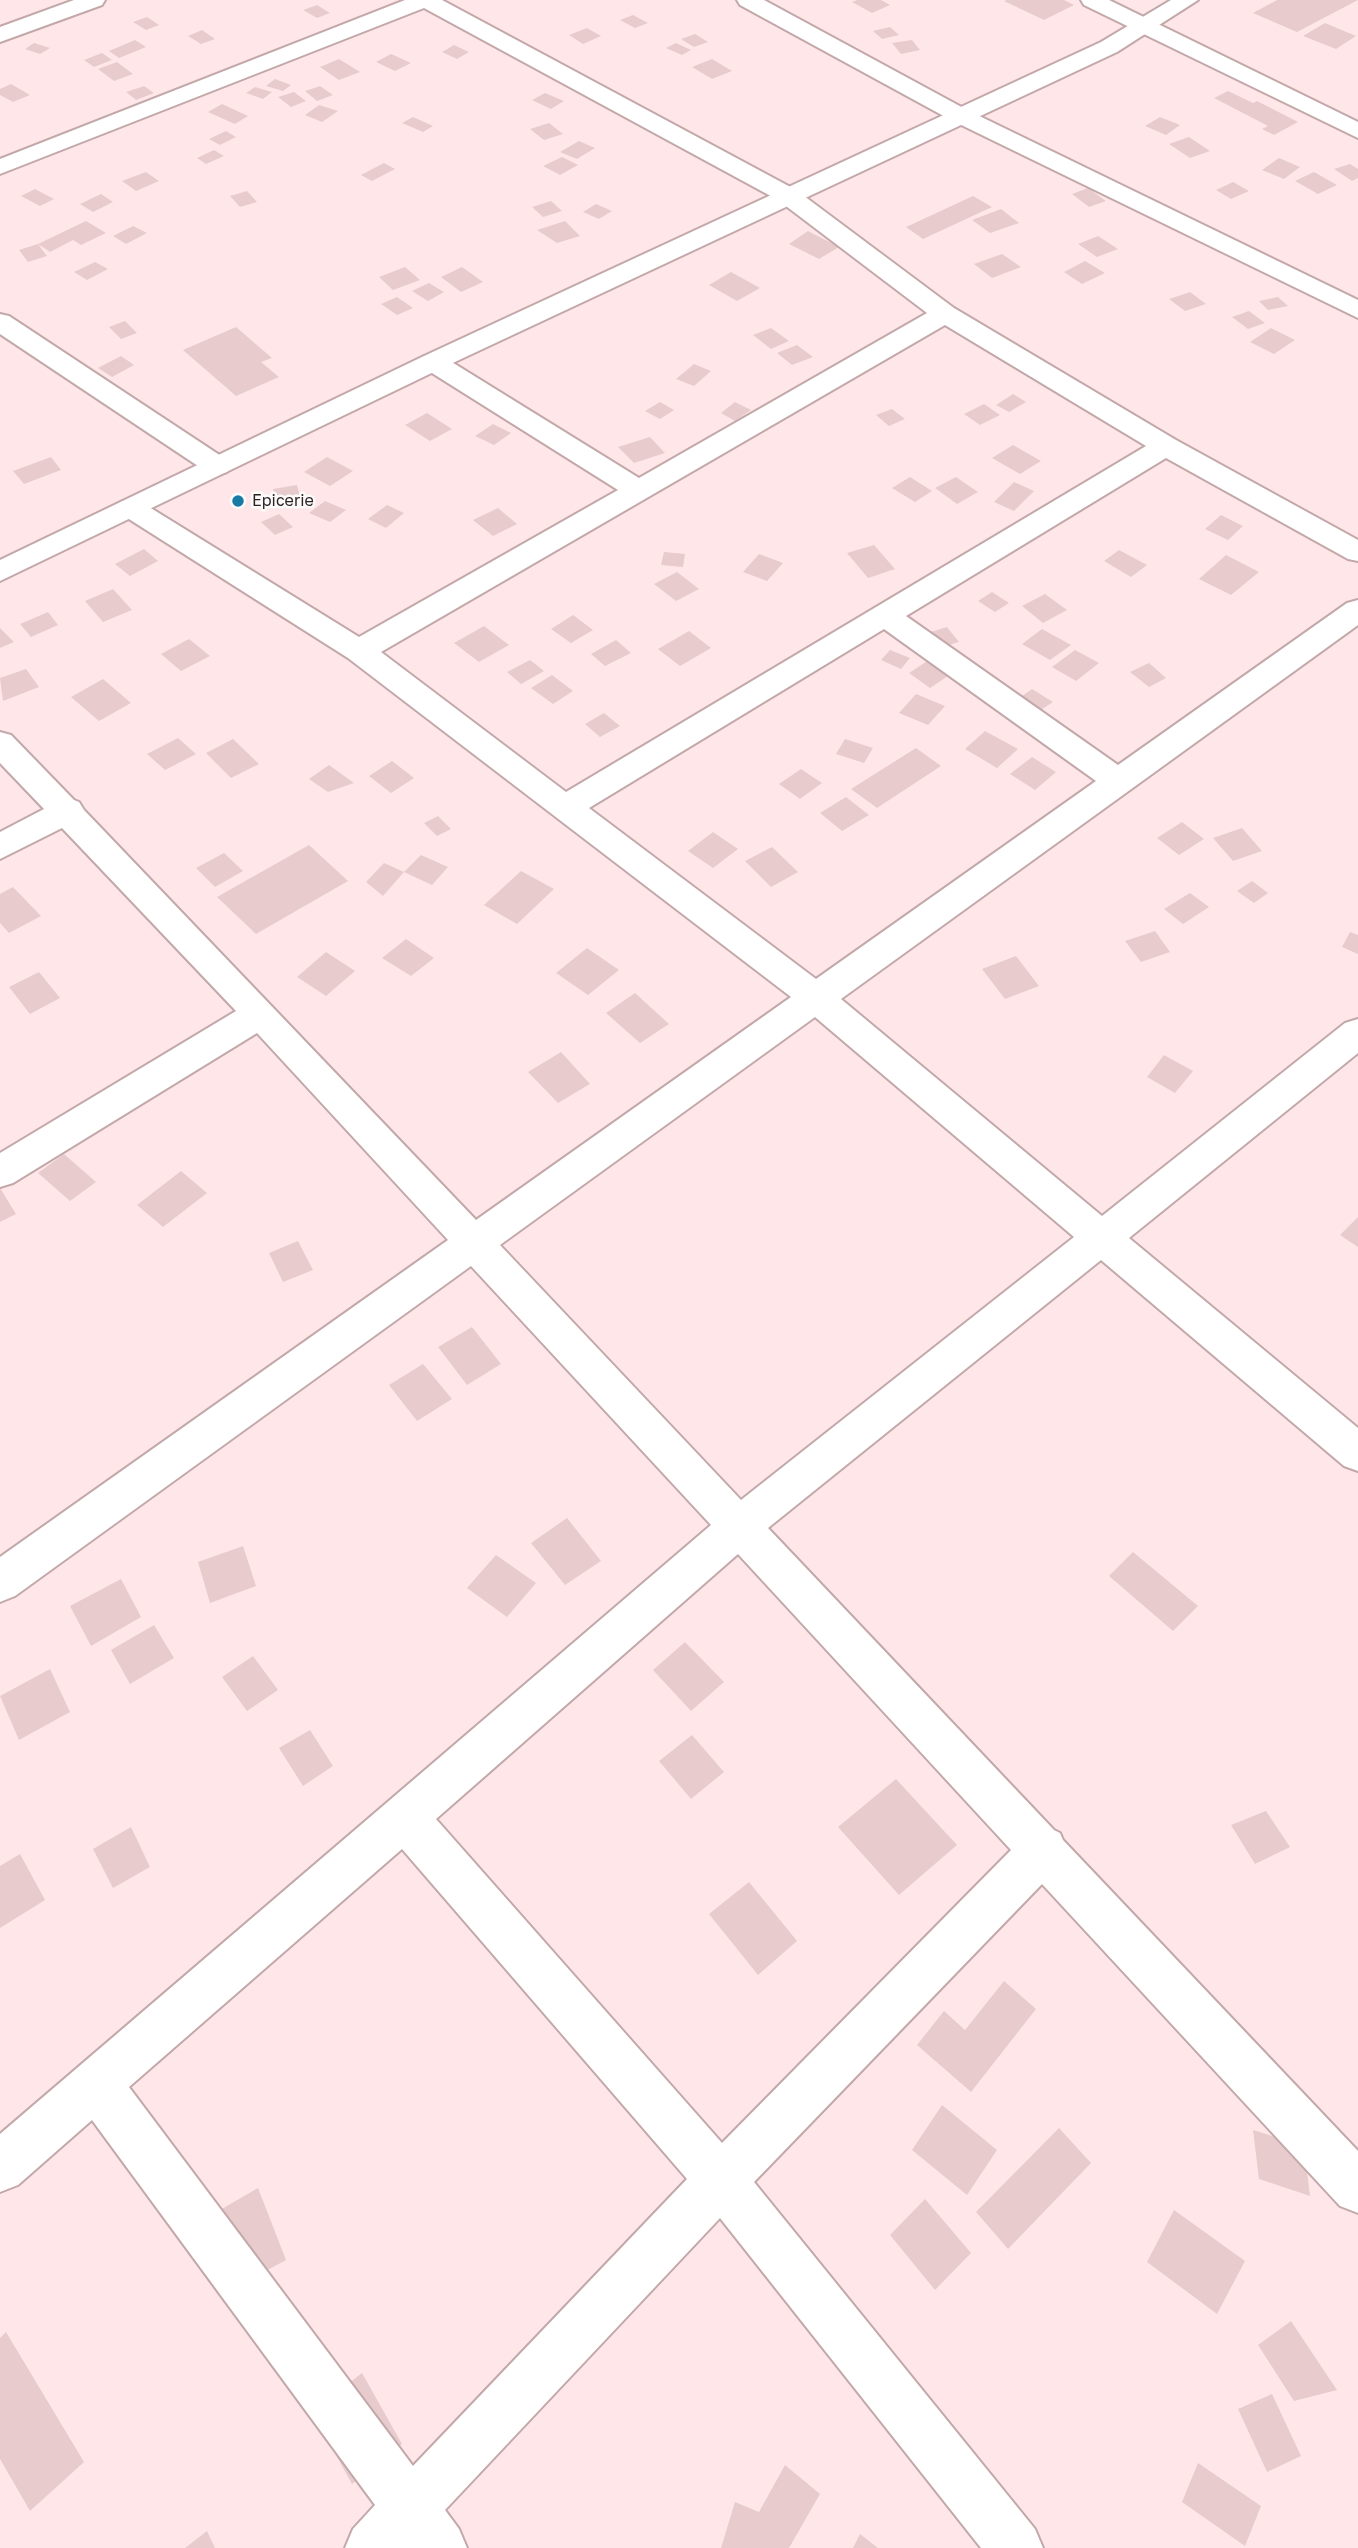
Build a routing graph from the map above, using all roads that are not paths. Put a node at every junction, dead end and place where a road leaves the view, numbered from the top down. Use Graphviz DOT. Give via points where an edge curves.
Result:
graph roads {
  1 [pos="94,0"];
  2 [pos="425,0"];
  3 [pos="748,0"];
  4 [pos="1092,0"];
  5 [pos="1187,0"];
  6 [pos="1145,25"];
  7 [pos="0,35"];
  8 [pos="959,115"];
  9 [pos="1358,131"];
  10 [pos="0,167"];
  11 [pos="787,195"];
  12 [pos="1358,310"];
  13 [pos="945,314"];
  14 [pos="0,321"];
  15 [pos="433,362"];
  16 [pos="1166,446"];
  17 [pos="217,466"];
  18 [pos="638,490"];
  19 [pos="131,508"];
  20 [pos="1358,552"];
  21 [pos="0,572"];
  22 [pos="1358,610"];
  23 [pos="884,615"];
  24 [pos="359,651"];
  25 [pos="0,743"];
  26 [pos="1118,781"];
  27 [pos="564,808"];
  28 [pos="68,810"];
  29 [pos="0,847"];
  30 [pos="815,998"];
  31 [pos="260,1014"];
  32 [pos="1358,1033"];
  33 [pos="0,1172"];
  34 [pos="1101,1237"];
  35 [pos="473,1242"];
  36 [pos="1358,1453"];
  37 [pos="740,1526"];
  38 [pos="0,1582"];
  39 [pos="404,1817"];
  40 [pos="1044,1849"];
  41 [pos="96,2084"];
  42 [pos="0,2167"];
  43 [pos="721,2180"];
  44 [pos="1358,2188"];
  45 [pos="410,2508"];
  46 [pos="372,2548"];
  47 [pos="440,2548"];
  48 [pos="1016,2548"];
  1 -- 7 [label="street"];
  2 -- 10 [label="street"];
  2 -- 11 [label="street"];
  3 -- 8 [label="street"];
  4 -- 6 [label="street"];
  5 -- 6 [label="street"];
  6 -- 8 [label="street" via="1109,47"];
  6 -- 9 [label="street"];
  8 -- 11 [label="street"];
  8 -- 12 [label="street"];
  11 -- 13 [label="street"];
  11 -- 15 [label="street"];
  13 -- 16 [label="street"];
  13 -- 18 [label="street"];
  14 -- 17 [label="street"];
  15 -- 17 [label="street"];
  15 -- 18 [label="street"];
  16 -- 20 [label="street"];
  16 -- 23 [label="street"];
  17 -- 19 [label="street"];
  18 -- 24 [label="street"];
  19 -- 21 [label="street"];
  19 -- 24 [label="street"];
  22 -- 26 [label="street"];
  23 -- 26 [label="street"];
  23 -- 27 [label="street"];
  24 -- 27 [label="street"];
  25 -- 28 [label="street"];
  26 -- 30 [label="street"];
  27 -- 30 [label="street"];
  28 -- 29 [label="street"];
  28 -- 31 [label="street"];
  30 -- 34 [label="street"];
  30 -- 35 [label="street"];
  31 -- 33 [label="street"];
  31 -- 35 [label="street"];
  32 -- 34 [label="street"];
  34 -- 36 [label="street"];
  34 -- 37 [label="street"];
  35 -- 37 [label="street"];
  35 -- 38 [label="street"];
  37 -- 39 [label="street"];
  37 -- 40 [label="street"];
  39 -- 41 [label="street"];
  39 -- 43 [label="street"];
  40 -- 43 [label="street"];
  40 -- 44 [label="street"];
  41 -- 42 [label="street"];
  41 -- 45 [label="street"];
  43 -- 45 [label="street"];
  43 -- 48 [label="street"];
  45 -- 46 [label="street"];
  45 -- 47 [label="street"];
}
